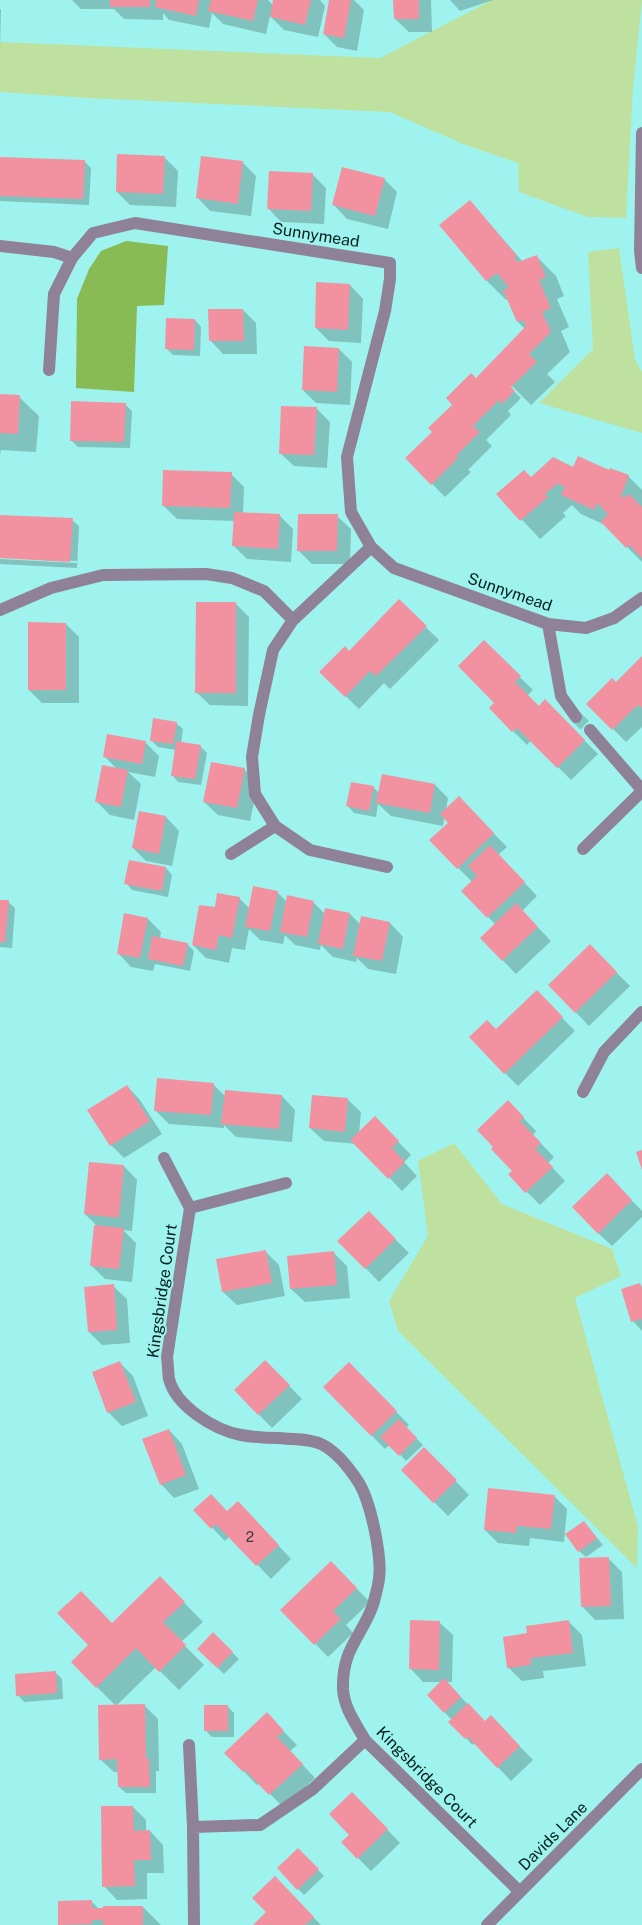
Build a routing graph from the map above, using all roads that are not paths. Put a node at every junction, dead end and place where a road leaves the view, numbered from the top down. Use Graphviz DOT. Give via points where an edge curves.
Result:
graph roads {
  1 [pos="642,133"];
  2 [pos="0,246"];
  3 [pos="72,258"];
  4 [pos="642,268"];
  5 [pos="48,370"];
  6 [pos="371,547"];
  7 [pos="642,598"];
  8 [pos="0,610"];
  9 [pos="293,620"];
  10 [pos="548,624"];
  11 [pos="576,717"];
  12 [pos="590,730"];
  13 [pos="642,791"];
  14 [pos="275,826"];
  15 [pos="583,849"];
  16 [pos="231,854"];
  17 [pos="387,867"];
  18 [pos="642,1012"];
  19 [pos="583,1092"];
  20 [pos="164,1158"];
  21 [pos="286,1183"];
  22 [pos="190,1208"];
  23 [pos="365,1740"];
  24 [pos="189,1745"];
  25 [pos="642,1769"];
  26 [pos="193,1827"];
  27 [pos="520,1892"];
  28 [pos="194,1925"];
  29 [pos="487,1925"];
  1 -- 4 [label="street"];
  2 -- 3 [label="street" via="54,252"];
  3 -- 5 [label="street, Sunnymead" via="54,294"];
  3 -- 6 [label="street, Sunnymead" via="93,233 135,223 390,263 385,311 346,457 351,512"];
  6 -- 9 [label="street"];
  6 -- 10 [label="street, Sunnymead" via="394,568"];
  7 -- 10 [label="street, Sunnymead" via="614,618 586,628"];
  8 -- 9 [label="street" via="51,588 103,575 206,574 232,578 264,591"];
  9 -- 14 [label="street" via="273,650 252,758 255,794"];
  10 -- 11 [label="street" via="561,696"];
  12 -- 13 [label="street"];
  13 -- 15 [label="street"];
  14 -- 16 [label="street"];
  14 -- 17 [label="street" via="310,850"];
  18 -- 19 [label="street" via="604,1052"];
  20 -- 22 [label="street, Kingsbridge Court"];
  21 -- 22 [label="street, Kingsbridge Court"];
  22 -- 23 [label="street, Kingsbridge Court" via="167,1357 170,1380 183,1404 212,1425 239,1435 302,1439 323,1445 344,1462 360,1485 371,1516 379,1578 373,1605 344,1664 343,1681 347,1709"];
  23 -- 26 [label="street" via="313,1790 260,1825"];
  23 -- 27 [label="street, Kingsbridge Court"];
  24 -- 26 [label="street"];
  25 -- 27 [label="street, Davids Lane"];
  26 -- 28 [label="street"];
  27 -- 29 [label="street, Davids Lane"];
}
